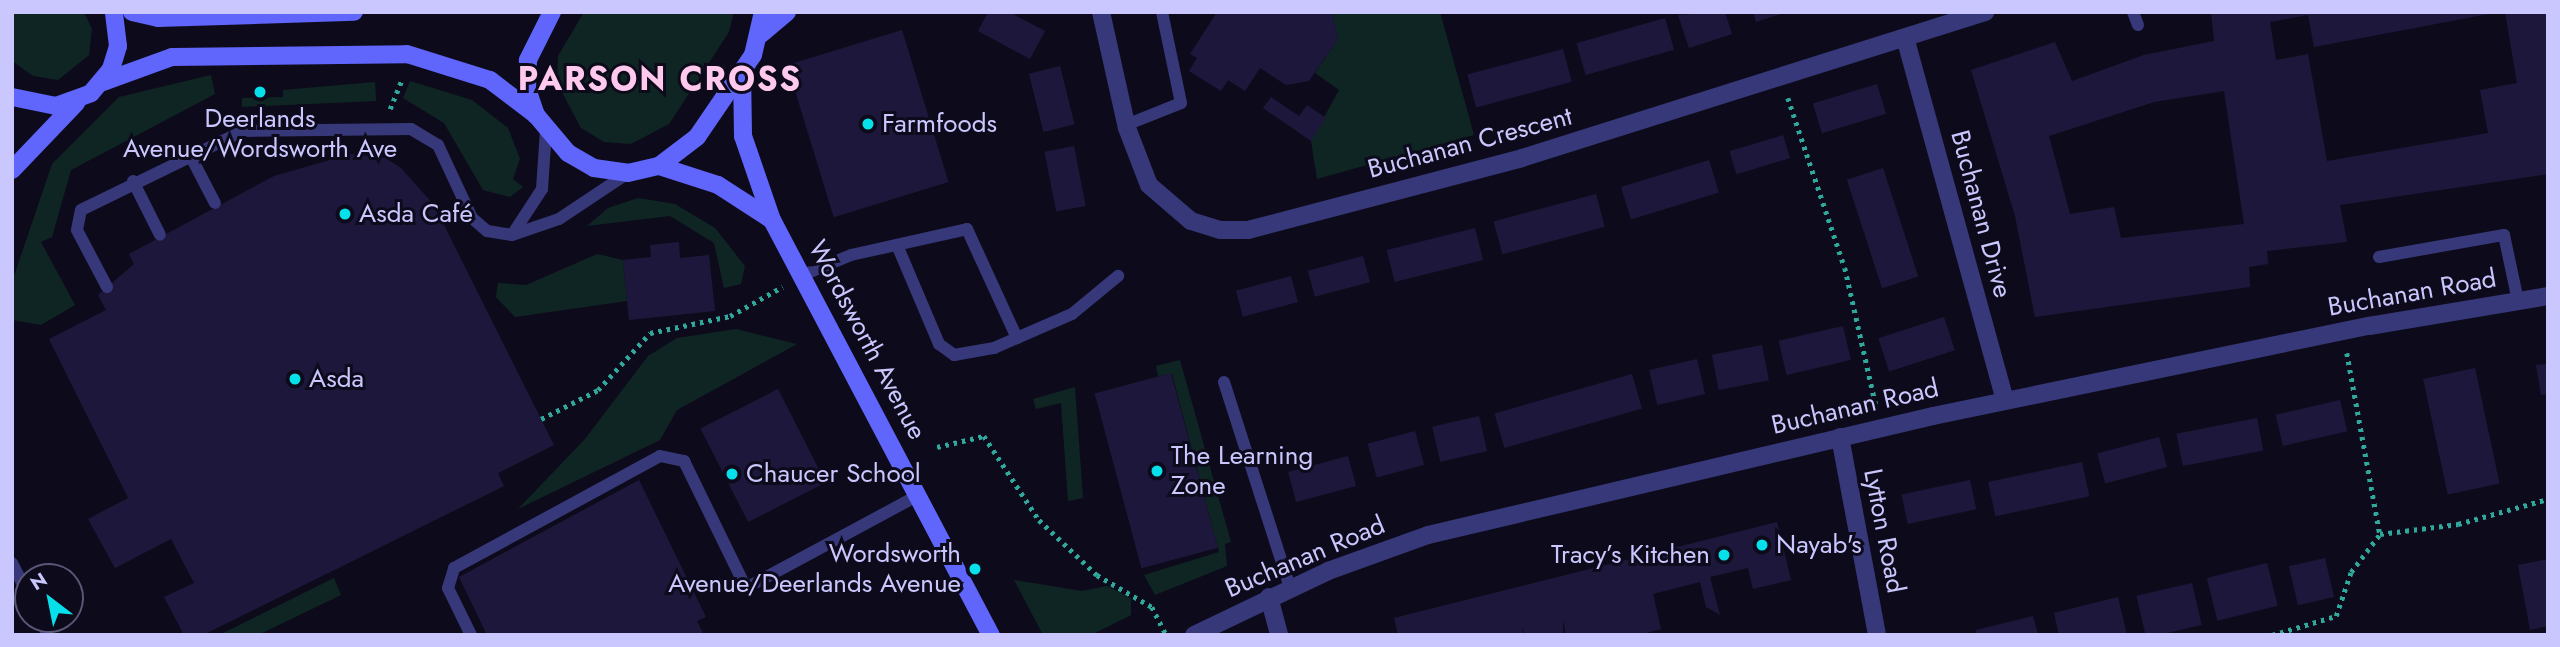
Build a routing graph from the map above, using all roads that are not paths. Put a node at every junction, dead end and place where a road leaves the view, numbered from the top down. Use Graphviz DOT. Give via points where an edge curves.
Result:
graph roads {
  1 [pos="114,12"];
  2 [pos="132,12"];
  3 [pos="354,12"];
  4 [pos="552,12"];
  5 [pos="763,12"];
  6 [pos="788,12"];
  7 [pos="1101,12"];
  8 [pos="1162,12"];
  9 [pos="1986,12"];
  10 [pos="761,34"];
  11 [pos="1906,41"];
  12 [pos="742,71"];
  13 [pos="103,82"];
  14 [pos="12,97"];
  15 [pos="76,103"];
  16 [pos="541,123"];
  17 [pos="1126,125"];
  18 [pos="190,155"];
  19 [pos="659,166"];
  20 [pos="12,170"];
  21 [pos="628,173"];
  22 [pos="132,181"];
  23 [pos="215,203"];
  24 [pos="772,220"];
  25 [pos="160,235"];
  26 [pos="512,235"];
  27 [pos="897,245"];
  28 [pos="2379,257"];
  29 [pos="803,275"];
  30 [pos="1118,276"];
  31 [pos="107,287"];
  32 [pos="2548,296"];
  33 [pos="2518,301"];
  34 [pos="1017,338"];
  35 [pos="1224,382"];
  36 [pos="2005,401"];
  37 [pos="1840,437"];
  38 [pos="919,495"];
  39 [pos="1290,589"];
  40 [pos="1269,597"];
  41 [pos="471,635"];
  42 [pos="991,635"];
  43 [pos="1194,635"];
  44 [pos="1279,635"];
  45 [pos="1877,635"];
  1 -- 13 [label="street" via="118,46"];
  2 -- 3 [label="street" via="158,18"];
  4 -- 16 [label="street" via="527,60 527,89"];
  5 -- 10 [label="street"];
  6 -- 10 [label="street"];
  7 -- 17 [label="street, Buchanan Crescent"];
  8 -- 17 [label="lane" via="1181,103"];
  9 -- 11 [label="street, Buchanan Crescent"];
  10 -- 12 [label="street"];
  11 -- 17 [label="street, Buchanan Crescent" via="1522,158 1248,230 1191,221 1168,205 1137,163"];
  11 -- 36 [label="street, Buchanan Drive"];
  12 -- 19 [label="street" via="697,137"];
  12 -- 24 [label="street, Wordsworth Avenue" via="743,136"];
  13 -- 15 [label="street"];
  13 -- 16 [label="street" via="172,57 407,54 490,79"];
  14 -- 15 [label="street" via="33,104"];
  15 -- 20 [label="street"];
  16 -- 21 [label="street" via="594,168"];
  16 -- 26 [label="lane" via="542,189"];
  18 -- 22 [label="lane"];
  18 -- 23 [label="lane"];
  18 -- 26 [label="lane" via="243,131 411,129 438,145 472,218 487,230"];
  19 -- 21 [label="street"];
  19 -- 24 [label="street, Wordsworth Avenue" via="718,185"];
  21 -- 26 [label="lane" via="559,219"];
  22 -- 25 [label="lane"];
  22 -- 31 [label="lane" via="81,210 77,230"];
  24 -- 29 [label="street, Wordsworth Avenue"];
  27 -- 29 [label="lane"];
  27 -- 34 [label="lane" via="967,229"];
  27 -- 34 [label="lane" via="945,352 976,353"];
  28 -- 33 [label="lane" via="2504,235"];
  29 -- 38 [label="street, Wordsworth Avenue"];
  30 -- 34 [label="lane" via="1072,314"];
  32 -- 33 [label="street, Buchanan Road"];
  33 -- 36 [label="street, Buchanan Road" via="2343,331"];
  35 -- 39 [label="lane"];
  36 -- 37 [label="street, Buchanan Road"];
  37 -- 39 [label="street, Buchanan Road" via="1428,536"];
  37 -- 45 [label="street, Lytton Road"];
  38 -- 41 [label="lane" via="746,588 684,461 660,456 454,568 448,588"];
  38 -- 42 [label="street, Wordsworth Avenue"];
  39 -- 40 [label="street, Buchanan Road"];
  40 -- 43 [label="street, Buchanan Road"];
  40 -- 44 [label="street"];
}
